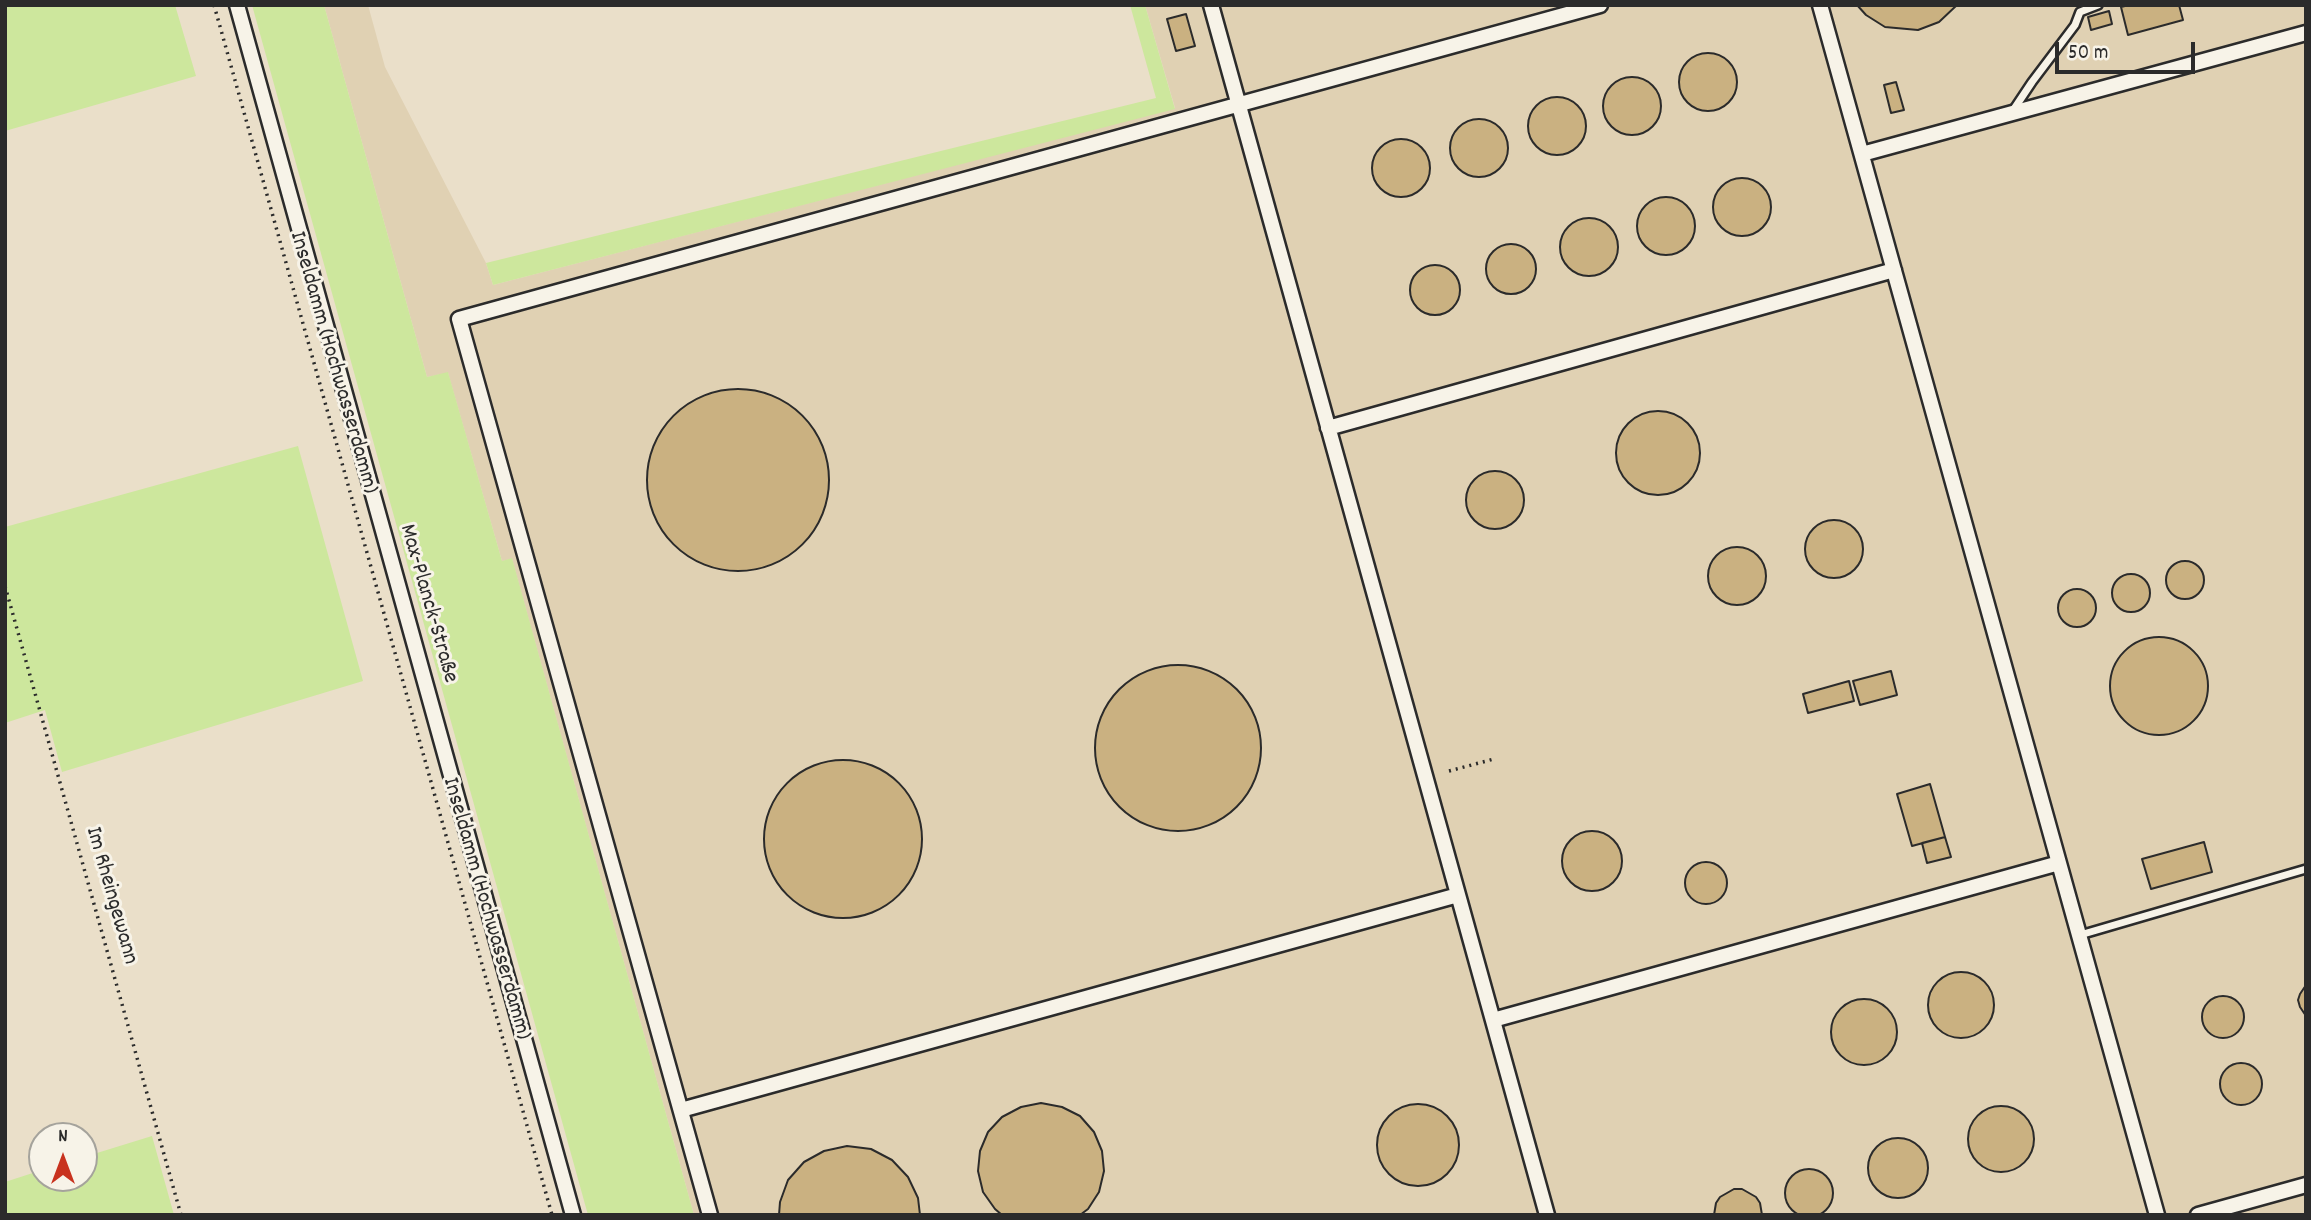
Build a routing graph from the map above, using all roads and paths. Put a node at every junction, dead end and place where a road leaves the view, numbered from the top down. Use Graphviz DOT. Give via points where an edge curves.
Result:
graph roads {
  1 [pos="214,5"];
  2 [pos="237,5"];
  3 [pos="1211,5"];
  4 [pos="1600,5"];
  5 [pos="1821,5"];
  6 [pos="2098,5"];
  7 [pos="2306,33"];
  8 [pos="1239,106"];
  9 [pos="2012,113"];
  10 [pos="1862,154"];
  11 [pos="1894,270"];
  12 [pos="1328,428"];
  13 [pos="5,586"];
  14 [pos="1494,759"];
  15 [pos="1449,772"];
  16 [pos="2059,863"];
  17 [pos="2306,869"];
  18 [pos="1458,895"];
  19 [pos="2079,935"];
  20 [pos="1493,1020"];
  21 [pos="681,1111"];
  22 [pos="2306,1185"];
  23 [pos="181,1215"];
  24 [pos="552,1215"];
  25 [pos="573,1215"];
  26 [pos="710,1215"];
  27 [pos="1546,1215"];
  28 [pos="2157,1215"];
  29 [pos="2198,1215"];
  1 -- 24 [label="path, Inseldamm (Hochwasserdamm)"];
  2 -- 25 [label="street, Max-Planck-Straße"];
  3 -- 8 [label="street"];
  4 -- 8 [label="street"];
  5 -- 10 [label="street"];
  6 -- 9 [label="lane" via="2080,12"];
  7 -- 9 [label="street"];
  8 -- 12 [label="street"];
  8 -- 21 [label="street" via="459,319"];
  9 -- 10 [label="street"];
  10 -- 11 [label="street"];
  11 -- 12 [label="street"];
  11 -- 16 [label="street"];
  12 -- 18 [label="street"];
  13 -- 23 [label="path, Im Rheingewann"];
  14 -- 15 [label="path"];
  16 -- 19 [label="street"];
  16 -- 20 [label="street"];
  17 -- 19 [label="lane"];
  18 -- 20 [label="street"];
  18 -- 21 [label="street"];
  19 -- 28 [label="street"];
  20 -- 27 [label="street"];
  21 -- 26 [label="street"];
  22 -- 29 [label="street"];
}
